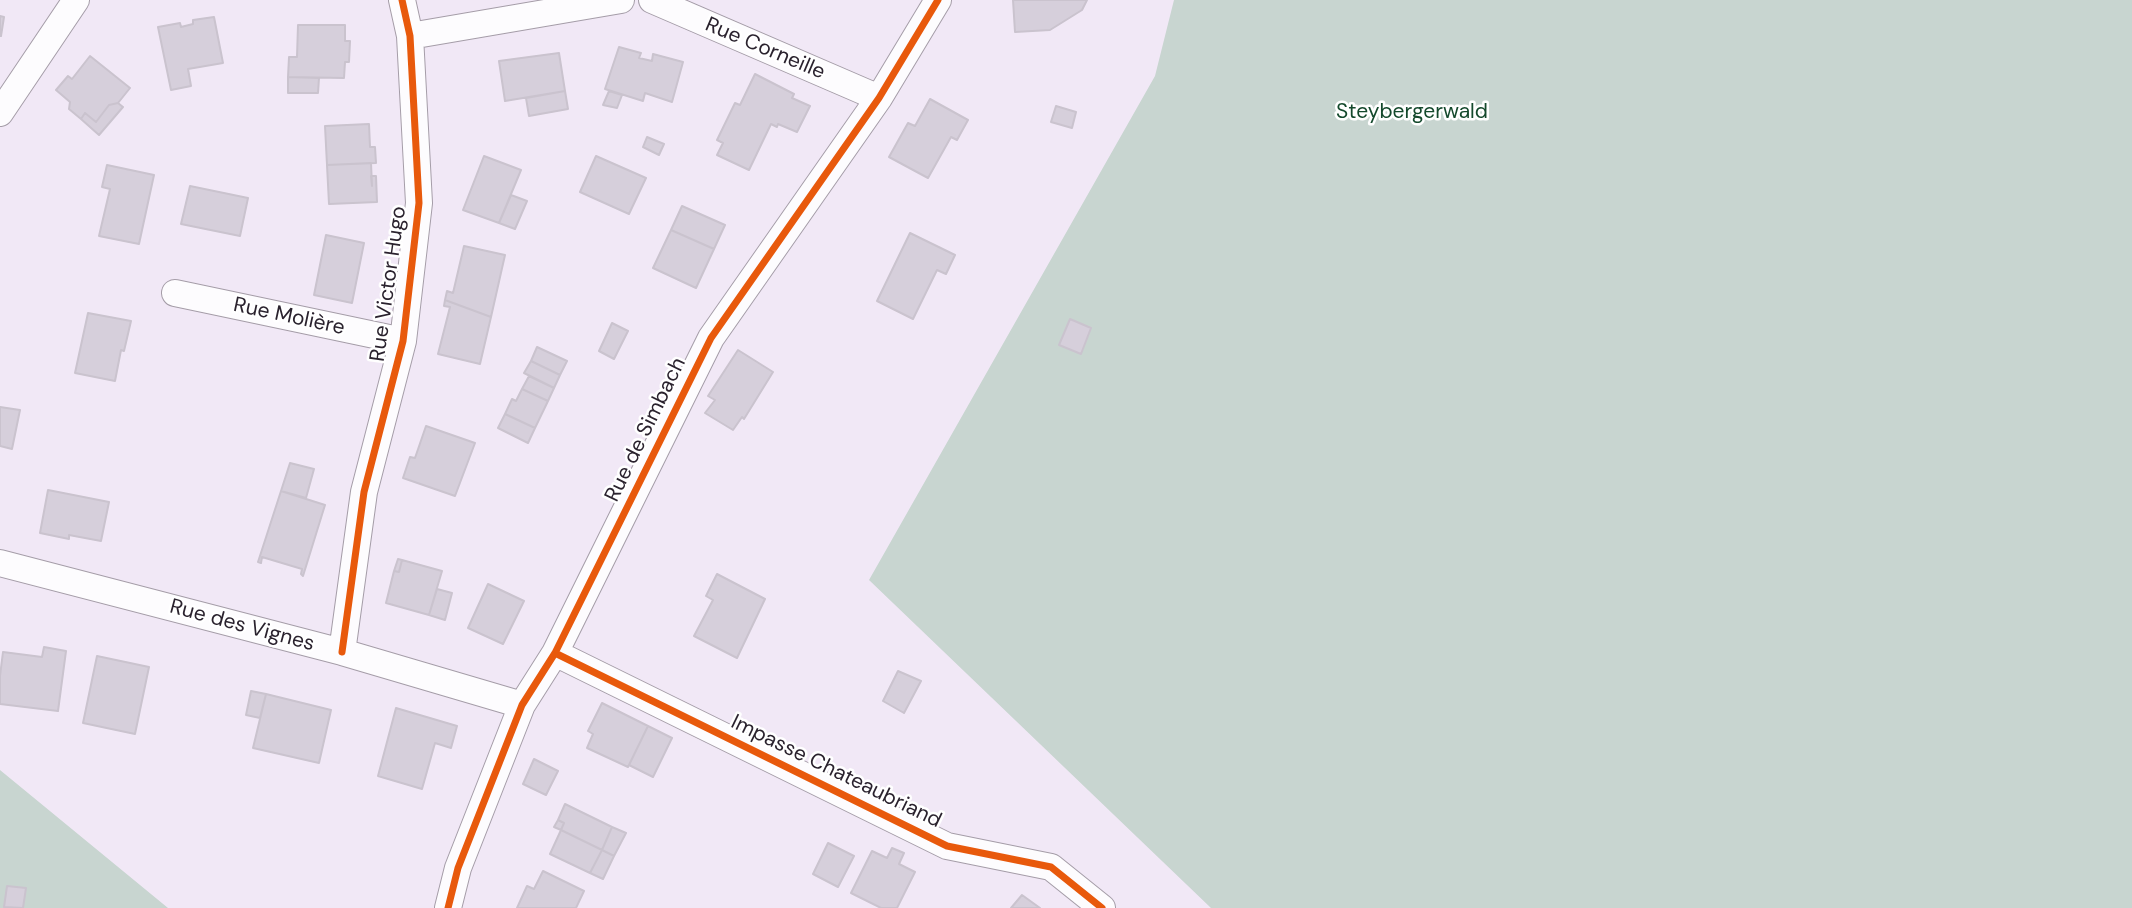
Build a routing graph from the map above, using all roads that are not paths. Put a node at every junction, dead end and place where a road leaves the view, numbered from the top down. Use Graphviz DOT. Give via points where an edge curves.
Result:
graph roads {
  1 [pos="76,0"];
  2 [pos="402,0"];
  3 [pos="621,0"];
  4 [pos="652,0"];
  5 [pos="939,0"];
  6 [pos="410,36"];
  7 [pos="879,98"];
  8 [pos="0,113"];
  9 [pos="175,293"];
  10 [pos="403,341"];
  11 [pos="0,563"];
  12 [pos="342,652"];
  13 [pos="555,653"];
  14 [pos="522,705"];
  15 [pos="448,908"];
  16 [pos="1102,908"];
  1 -- 8 [label="street"];
  2 -- 6 [label="street, Rue Victor Hugo"];
  3 -- 6 [label="street"];
  4 -- 7 [label="street, Rue Corneille"];
  5 -- 7 [label="street, Rue de Simbach"];
  6 -- 10 [label="street, Rue Victor Hugo" via="419,203"];
  7 -- 13 [label="street, Rue de Simbach" via="712,338"];
  9 -- 10 [label="street, Rue Molière"];
  10 -- 12 [label="street, Rue Victor Hugo" via="364,492"];
  11 -- 12 [label="street, Rue des Vignes"];
  12 -- 14 [label="street, Rue des Vignes"];
  13 -- 14 [label="street, Rue de Simbach"];
  13 -- 16 [label="street, Impasse Chateaubriand" via="947,846 1051,867"];
  14 -- 15 [label="street, Rue de Simbach" via="458,868"];
}
